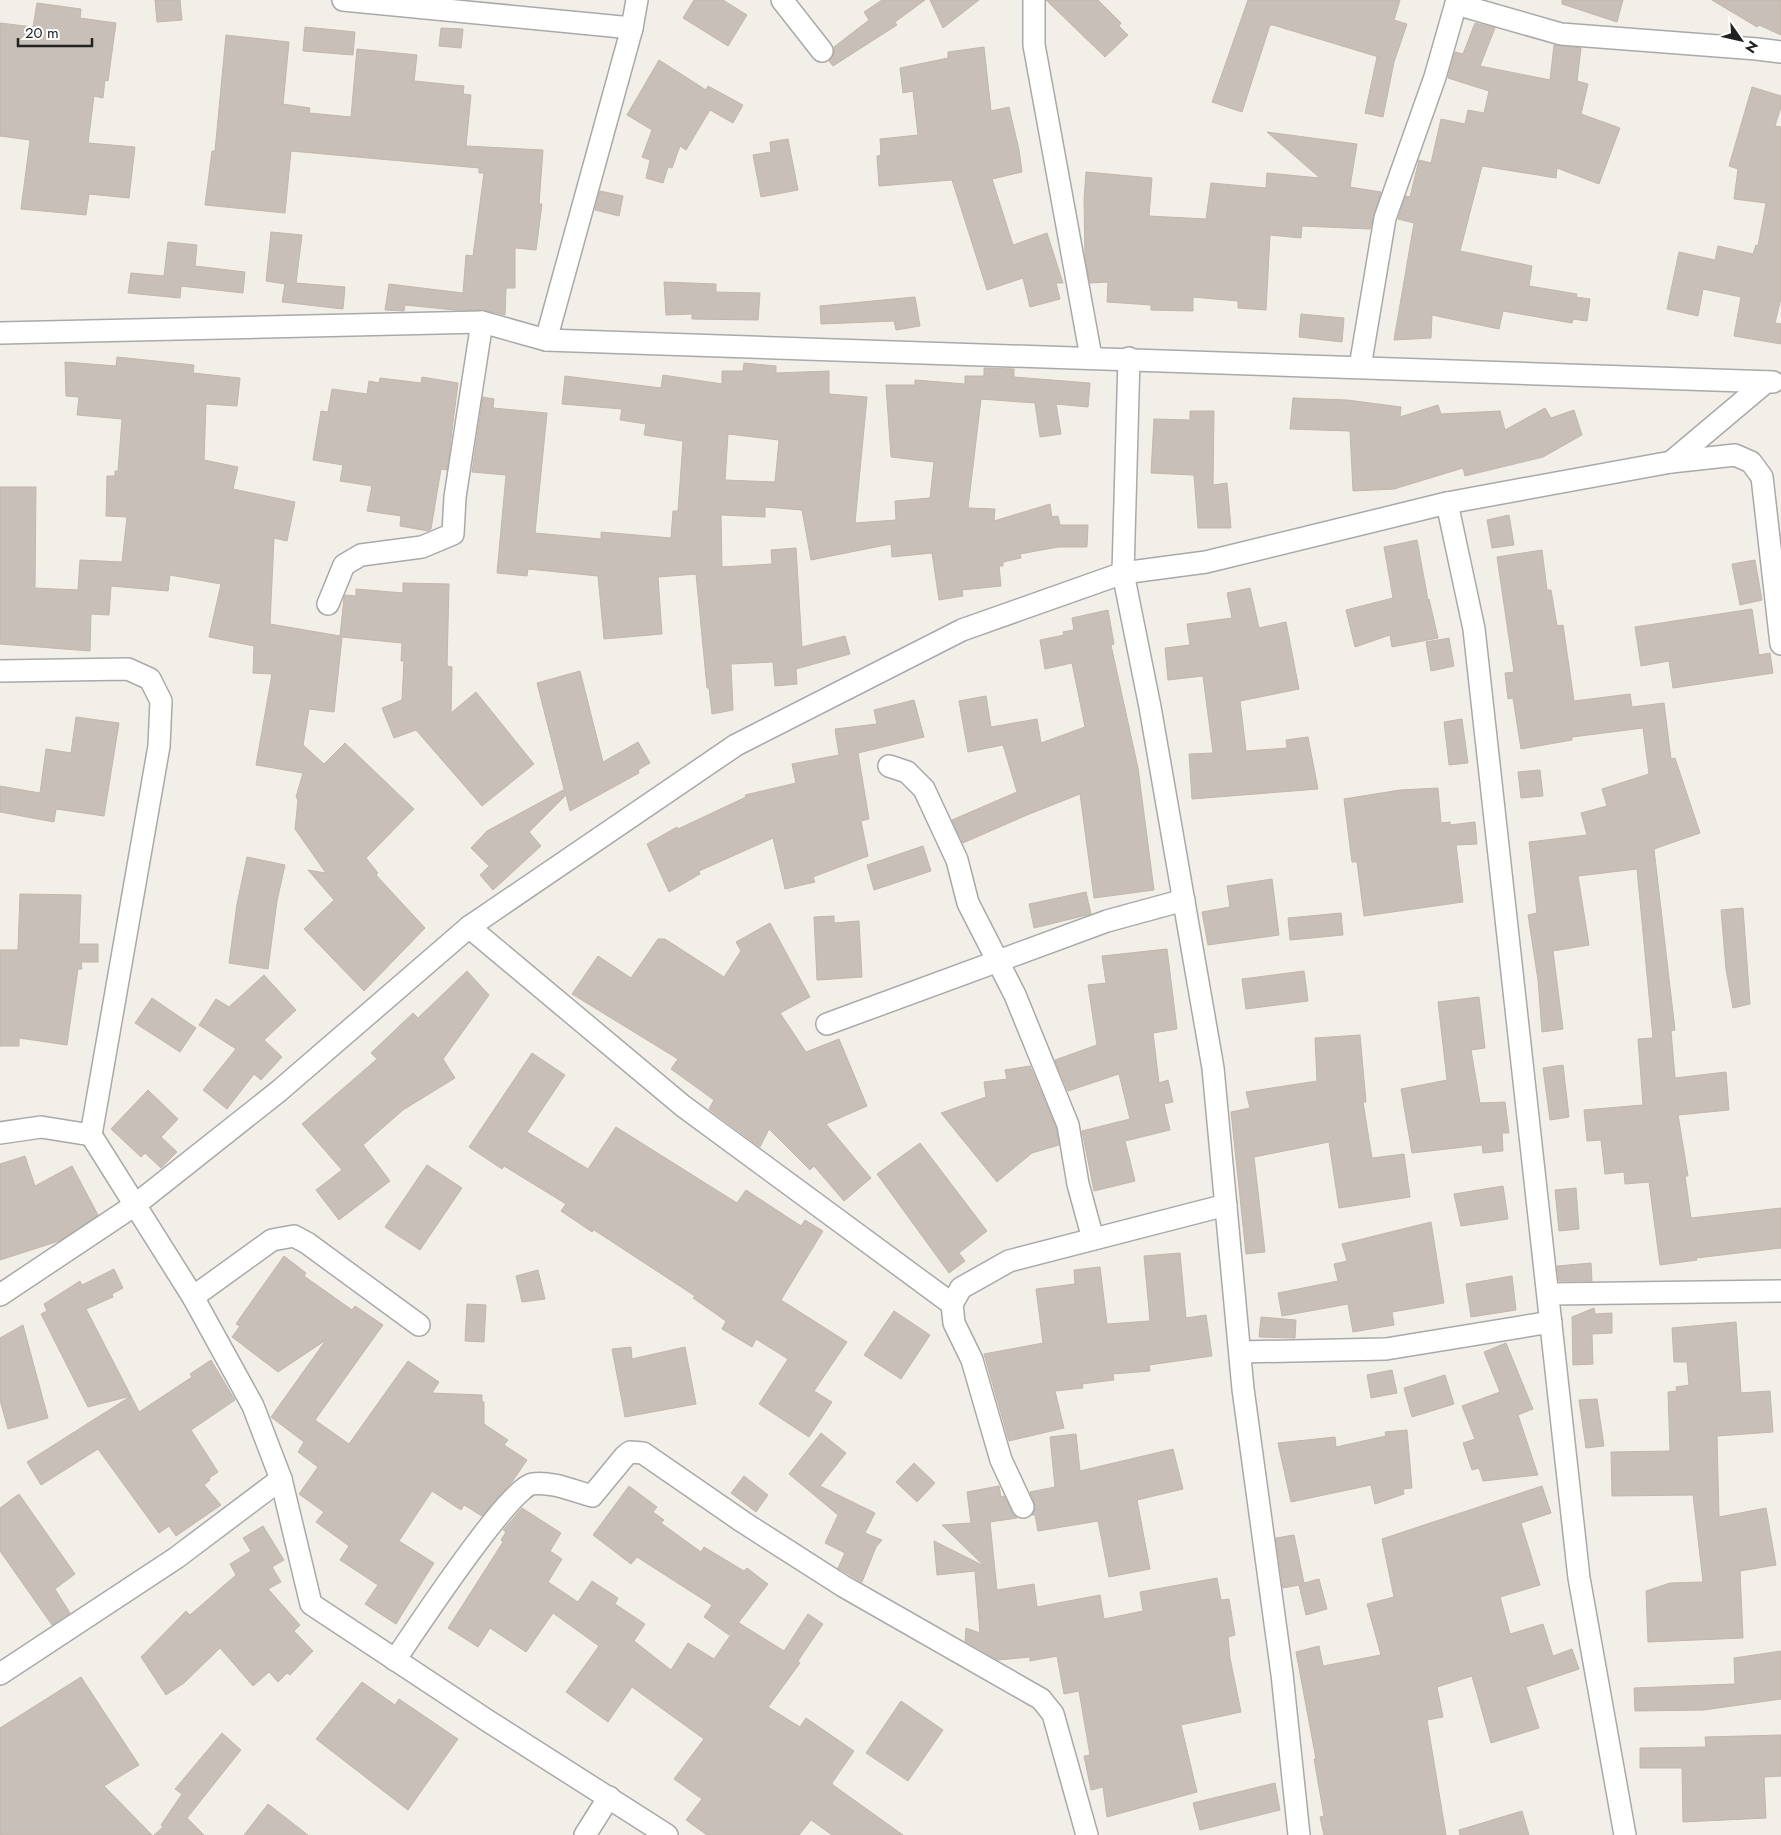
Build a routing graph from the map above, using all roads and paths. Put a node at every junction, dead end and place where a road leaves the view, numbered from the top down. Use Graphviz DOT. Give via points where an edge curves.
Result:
graph roads {
  1 [pos="343,0"];
  2 [pos="637,0"];
  3 [pos="782,0"];
  4 [pos="1034,0"];
  5 [pos="1457,2"];
  6 [pos="632,28"];
  7 [pos="822,51"];
  8 [pos="1781,52"];
  9 [pos="482,322"];
  10 [pos="0,333"];
  11 [pos="546,340"];
  12 [pos="1091,357"];
  13 [pos="1129,358"];
  14 [pos="1360,367"];
  15 [pos="1774,382"];
  16 [pos="1671,462"];
  17 [pos="1447,504"];
  18 [pos="1123,573"];
  19 [pos="328,604"];
  20 [pos="1781,644"];
  21 [pos="0,671"];
  22 [pos="889,766"];
  23 [pos="1184,900"];
  24 [pos="469,927"];
  25 [pos="997,963"];
  26 [pos="827,1024"];
  27 [pos="0,1133"];
  28 [pos="91,1135"];
  29 [pos="135,1205"];
  30 [pos="1226,1205"];
  31 [pos="1093,1239"];
  32 [pos="1781,1290"];
  33 [pos="1548,1294"];
  34 [pos="0,1295"];
  35 [pos="193,1297"];
  36 [pos="952,1304"];
  37 [pos="1551,1322"];
  38 [pos="419,1325"];
  39 [pos="1240,1352"];
  40 [pos="281,1479"];
  41 [pos="1024,1507"];
  42 [pos="395,1660"];
  43 [pos="0,1674"];
  44 [pos="610,1798"];
  45 [pos="585,1835"];
  46 [pos="667,1835"];
  47 [pos="1087,1835"];
  48 [pos="1299,1835"];
  49 [pos="1625,1835"];
  1 -- 6 [label="street"];
  2 -- 6 [label="street"];
  3 -- 7 [label="street"];
  4 -- 12 [label="street" via="1034,45"];
  5 -- 8 [label="street" via="1561,34"];
  5 -- 14 [label="street" via="1435,77 1385,218"];
  6 -- 11 [label="street"];
  9 -- 10 [label="street"];
  9 -- 11 [label="street"];
  9 -- 19 [label="street" via="455,497 453,534 422,546 361,556 344,565"];
  11 -- 12 [label="street"];
  12 -- 13 [label="street"];
  13 -- 14 [label="street"];
  13 -- 18 [label="street"];
  14 -- 15 [label="street"];
  15 -- 16 [label="street"];
  16 -- 17 [label="street"];
  16 -- 20 [label="street" via="1735,454 1751,462 1762,478"];
  17 -- 18 [label="street" via="1206,562"];
  17 -- 33 [label="street" via="1474,629"];
  18 -- 23 [label="street"];
  18 -- 24 [label="street" via="962,630 736,745"];
  21 -- 28 [label="street" via="128,669 150,679 161,701 158,746"];
  22 -- 25 [label="street" via="907,772 924,789 957,860 968,903"];
  23 -- 25 [label="street" via="1107,921"];
  23 -- 30 [label="street" via="1213,1068"];
  24 -- 29 [label="street" via="279,1091"];
  24 -- 36 [label="street" via="683,1106"];
  25 -- 26 [label="street"];
  25 -- 31 [label="street" via="1015,995 1068,1126 1078,1184"];
  27 -- 28 [label="street" via="41,1127"];
  28 -- 29 [label="street"];
  29 -- 34 [label="street"];
  29 -- 35 [label="street"];
  30 -- 31 [label="street"];
  30 -- 39 [label="street"];
  31 -- 36 [label="street" via="1009,1261 961,1288"];
  32 -- 33 [label="street"];
  33 -- 37 [label="street"];
  35 -- 38 [label="street" via="272,1240 294,1236"];
  35 -- 40 [label="street" via="254,1406"];
  36 -- 41 [label="street" via="954,1323 972,1360 1001,1460"];
  37 -- 39 [label="street" via="1386,1349"];
  37 -- 49 [label="street" via="1579,1578"];
  39 -- 48 [label="street" via="1282,1674"];
  40 -- 42 [label="street" via="311,1604"];
  40 -- 43 [label="street" via="176,1558"];
  42 -- 44 [label="street"];
  42 -- 47 [label="street" via="484,1534 520,1490 531,1484 544,1484 592,1496 625,1456 630,1452 643,1453 843,1586 1041,1699 1053,1714"];
  44 -- 45 [label="street"];
  44 -- 46 [label="street"];
}
